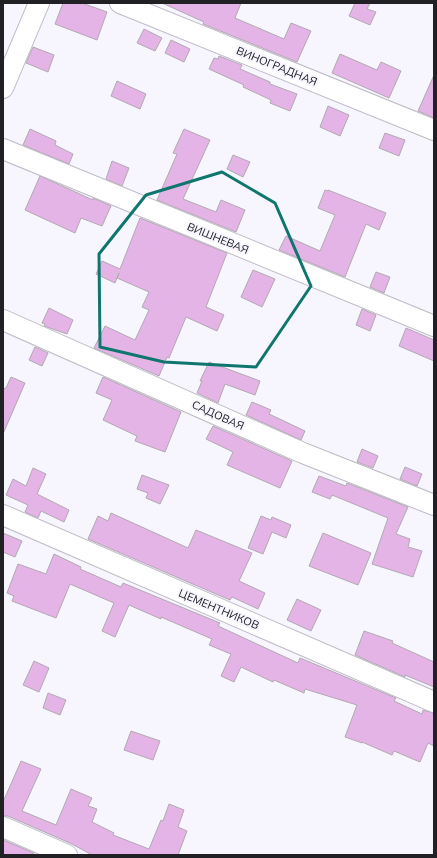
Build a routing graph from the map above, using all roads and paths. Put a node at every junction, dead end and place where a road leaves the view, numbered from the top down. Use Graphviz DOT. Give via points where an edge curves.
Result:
graph roads {
  1 [pos="39,3"];
  2 [pos="120,3"];
  3 [pos="3,88"];
  4 [pos="434,130"];
  5 [pos="3,149"];
  6 [pos="3,320"];
  7 [pos="434,326"];
  8 [pos="434,505"];
  9 [pos="3,515"];
  10 [pos="434,702"];
  11 [pos="3,827"];
  12 [pos="67,855"];
  1 -- 3 [label="street"];
  2 -- 4 [label="street, ВИНОГРАДНАЯ"];
  5 -- 7 [label="street, ВИШНЕВАЯ"];
  6 -- 8 [label="street, САДОВАЯ" via="303,453"];
  9 -- 10 [label="street, ЦЕМЕНТНИКОВ"];
  11 -- 12 [label="street"];
}
